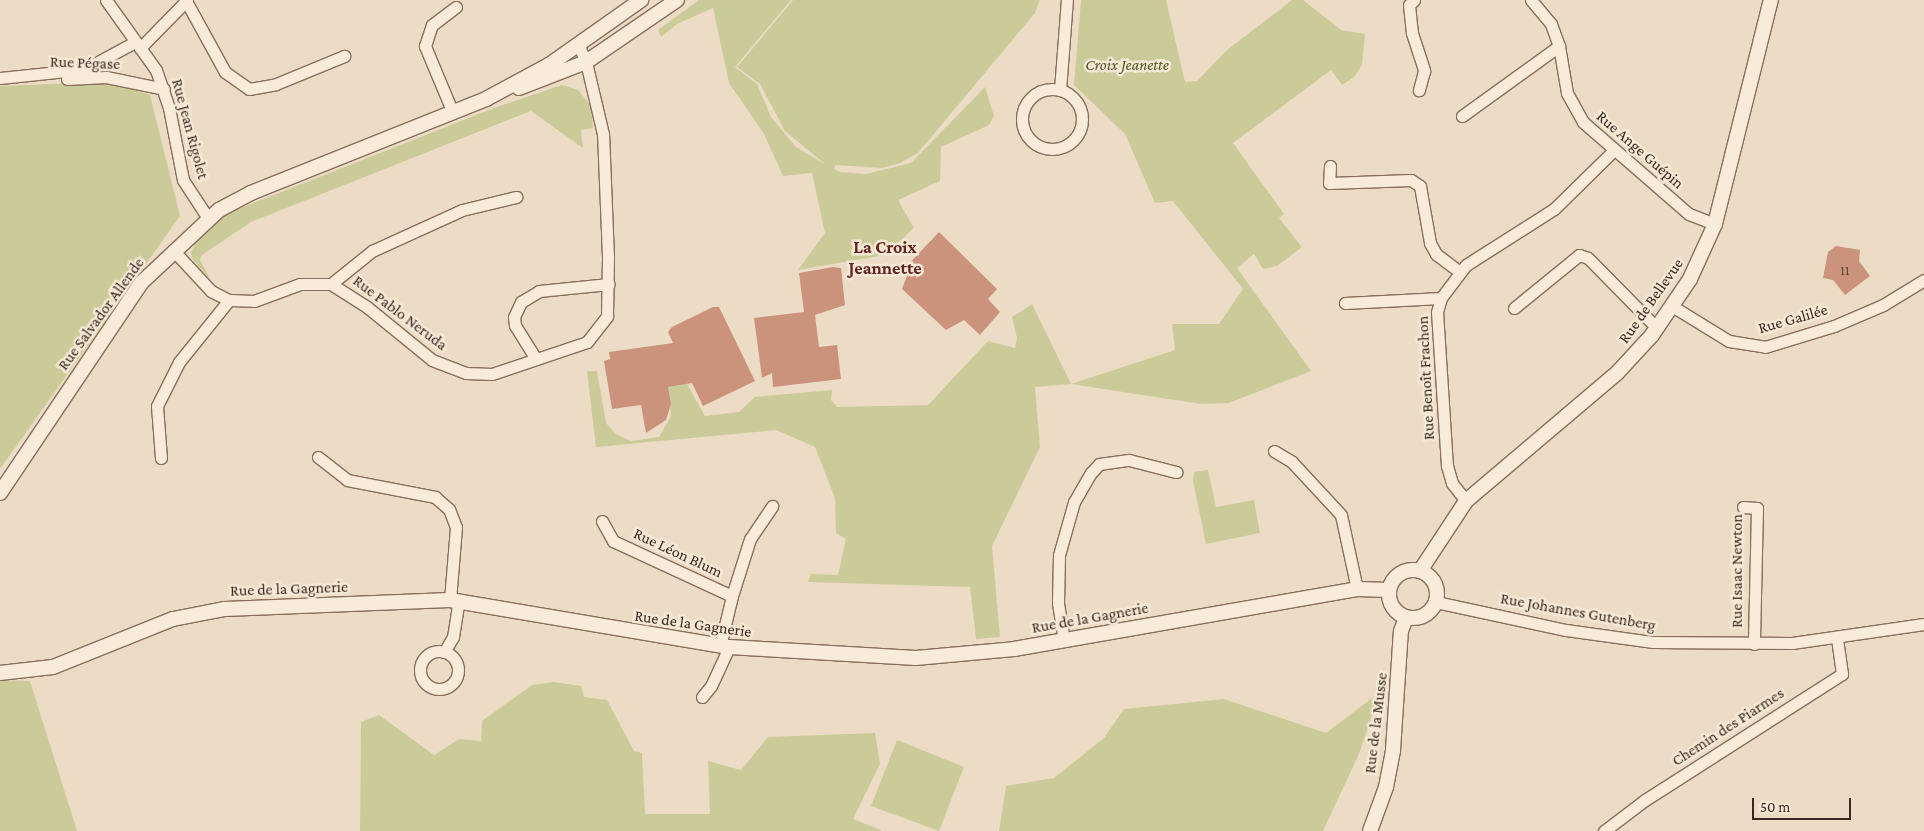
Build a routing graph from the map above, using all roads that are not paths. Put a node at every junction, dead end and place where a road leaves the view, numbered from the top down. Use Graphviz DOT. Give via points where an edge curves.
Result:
graph roads {
  1 [pos="106,0"];
  2 [pos="187,0"];
  3 [pos="642,0"];
  4 [pos="677,0"];
  5 [pos="1067,0"];
  6 [pos="1414,0"];
  7 [pos="1531,0"];
  8 [pos="1771,0"];
  9 [pos="456,7"];
  10 [pos="578,44"];
  11 [pos="138,45"];
  12 [pos="1559,46"];
  13 [pos="344,56"];
  14 [pos="586,62"];
  15 [pos="33,76"];
  16 [pos="0,78"];
  17 [pos="164,89"];
  18 [pos="1060,90"];
  19 [pos="1419,90"];
  20 [pos="486,99"];
  21 [pos="453,112"];
  22 [pos="1462,116"];
  23 [pos="1614,151"];
  24 [pos="1330,166"];
  25 [pos="516,197"];
  26 [pos="208,218"];
  27 [pos="1715,224"];
  28 [pos="173,250"];
  29 [pos="1460,272"];
  30 [pos="1924,280"];
  31 [pos="331,284"];
  32 [pos="609,284"];
  33 [pos="1441,298"];
  34 [pos="229,300"];
  35 [pos="1345,303"];
  36 [pos="1672,306"];
  37 [pos="1514,308"];
  38 [pos="1657,328"];
  39 [pos="536,359"];
  40 [pos="1274,451"];
  41 [pos="318,457"];
  42 [pos="161,458"];
  43 [pos="1176,472"];
  44 [pos="0,493"];
  45 [pos="1466,501"];
  46 [pos="772,506"];
  47 [pos="1743,507"];
  48 [pos="602,520"];
  49 [pos="1420,571"];
  50 [pos="1357,589"];
  51 [pos="1389,590"];
  52 [pos="732,596"];
  53 [pos="454,601"];
  54 [pos="1436,602"];
  55 [pos="1406,618"];
  56 [pos="1924,624"];
  57 [pos="1837,640"];
  58 [pos="1064,641"];
  59 [pos="1754,644"];
  60 [pos="725,646"];
  61 [pos="444,652"];
  62 [pos="0,673"];
  63 [pos="702,697"];
  64 [pos="1370,831"];
  65 [pos="1604,831"];
  1 -- 11 [label="street, Rue Jean Rigolet"];
  2 -- 11 [label="street, Rue Pégase"];
  2 -- 13 [label="street" via="225,72 249,89 276,84"];
  3 -- 10 [label="street, Rue Salvador Allende"];
  4 -- 14 [label="street, Rue Salvador Allende"];
  5 -- 18 [label="street"];
  6 -- 19 [label="street" via="1409,5 1412,33 1424,71"];
  7 -- 12 [label="street, Rue Ange Guépin" via="1551,24"];
  8 -- 27 [label="street, Rue de Bellevue"];
  9 -- 21 [label="street" via="432,25 425,46"];
  10 -- 14 [label="street, Rue Pablo Neruda"];
  10 -- 20 [label="street, Rue Salvador Allende" via="549,65"];
  11 -- 15 [label="street, Rue Pégase" via="85,68"];
  11 -- 17 [label="street, Rue Jean Rigolet" via="152,61"];
  12 -- 22 [label="street"];
  12 -- 23 [label="street, Rue Ange Guépin" via="1572,105 1583,122"];
  14 -- 20 [label="street, Rue Salvador Allende" via="551,78"];
  14 -- 32 [label="street, Rue Pablo Neruda" via="603,134"];
  15 -- 16 [label="street, Rue Pégase"];
  15 -- 17 [label="street, Rue Pégase" via="51,80 106,77"];
  17 -- 26 [label="street, Rue Jean Rigolet" via="183,180"];
  18 -- 18 [label="street" via="1036,93 1022,113 1028,136 1048,149 1070,143 1082,122 1078,103"];
  20 -- 21 [label="street, Rue Salvador Allende"];
  21 -- 26 [label="street, Rue Salvador Allende" via="251,193"];
  23 -- 27 [label="street, Rue Ange Guépin" via="1689,214"];
  23 -- 29 [label="street, Rue Benoît Frachon" via="1554,209 1488,248"];
  24 -- 29 [label="street" via="1329,183 1411,180 1420,186 1430,243 1436,254"];
  25 -- 31 [label="street" via="462,210 372,251"];
  26 -- 28 [label="street, Rue Salvador Allende"];
  27 -- 36 [label="street, Rue de Bellevue" via="1699,264"];
  28 -- 34 [label="street, Rue Pablo Neruda" via="211,291"];
  28 -- 44 [label="street, Rue Salvador Allende" via="141,283"];
  29 -- 33 [label="street, Rue Benoît Frachon"];
  30 -- 36 [label="street, Rue Galilée" via="1883,305 1834,326 1765,347 1729,341"];
  31 -- 34 [label="street, Rue Pablo Neruda" via="300,284 254,301"];
  31 -- 39 [label="street, Rue Pablo Neruda" via="361,302 432,360 451,370 492,374"];
  32 -- 39 [label="street, Rue Pablo Neruda" via="607,316 592,338"];
  32 -- 39 [label="street" via="539,291 521,302 514,317 515,325"];
  33 -- 35 [label="street"];
  33 -- 45 [label="street, Rue Benoît Frachon" via="1437,312 1447,466 1452,483"];
  34 -- 42 [label="street" via="179,362 157,406"];
  36 -- 38 [label="street, Rue de Bellevue"];
  37 -- 38 [label="street" via="1579,255 1588,258"];
  38 -- 45 [label="street, Rue de Bellevue" via="1602,386 1507,462"];
  40 -- 50 [label="street" via="1292,462 1341,515"];
  41 -- 53 [label="street" via="347,480 435,497 449,509 456,526"];
  43 -- 58 [label="street" via="1129,460 1099,464 1091,472 1074,502 1059,555 1058,603"];
  45 -- 49 [label="street, Rue de Bellevue"];
  46 -- 52 [label="street" via="750,539"];
  47 -- 59 [label="street, Rue Isaac Newton" via="1757,508"];
  48 -- 52 [label="street, Rue Léon Blum" via="612,541"];
  49 -- 51 [label="street" via="1398,575"];
  49 -- 54 [label="street" via="1435,583"];
  50 -- 51 [label="street, Rue de la Gagnerie"];
  50 -- 58 [label="street, Rue de la Gagnerie"];
  51 -- 55 [label="street" via="1390,604"];
  52 -- 60 [label="street, Rue Léon Blum"];
  53 -- 60 [label="street, Rue de la Gagnerie"];
  53 -- 61 [label="street" via="453,637"];
  53 -- 62 [label="street, Rue de la Gagnerie" via="197,612 53,667"];
  54 -- 55 [label="street" via="1423,616"];
  54 -- 59 [label="street, Rue Johannes Gutenberg" via="1607,636 1653,642"];
  55 -- 64 [label="street, Rue de la Musse" via="1393,750 1386,787"];
  56 -- 57 [label="street, Rue Johannes Gutenberg"];
  57 -- 59 [label="street, Rue Johannes Gutenberg"];
  57 -- 65 [label="street, Chemin des Piarmes" via="1842,674 1645,800"];
  58 -- 60 [label="street, Rue de la Gagnerie" via="916,658"];
  60 -- 63 [label="street, Rue Léon Blum" via="712,686"];
}
